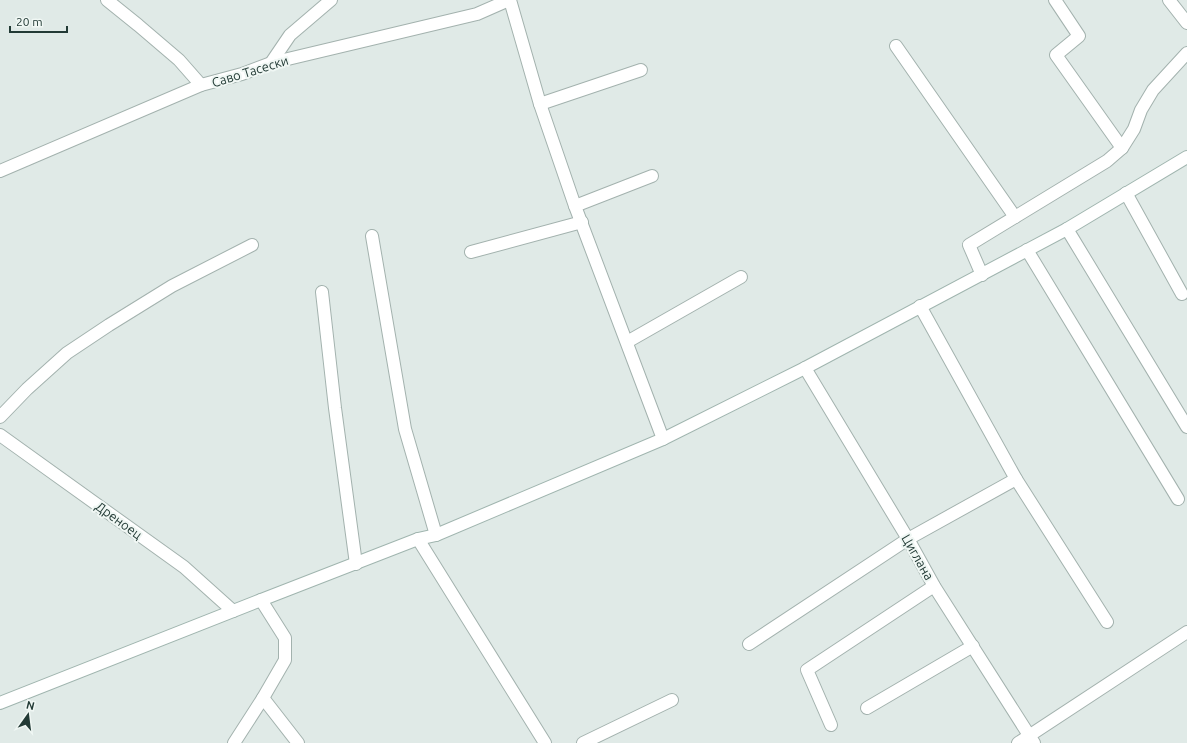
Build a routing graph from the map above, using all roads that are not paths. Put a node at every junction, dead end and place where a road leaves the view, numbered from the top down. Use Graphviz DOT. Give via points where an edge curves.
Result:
graph roads {
  1 [pos="107,0"];
  2 [pos="331,0"];
  3 [pos="509,0"];
  4 [pos="1056,0"];
  5 [pos="1169,0"];
  6 [pos="1187,23"];
  7 [pos="896,46"];
  8 [pos="1187,53"];
  9 [pos="271,63"];
  10 [pos="641,70"];
  11 [pos="201,86"];
  12 [pos="540,104"];
  13 [pos="1122,148"];
  14 [pos="1187,157"];
  15 [pos="0,171"];
  16 [pos="652,176"];
  17 [pos="1126,193"];
  18 [pos="575,206"];
  19 [pos="1015,217"];
  20 [pos="582,222"];
  21 [pos="1067,229"];
  22 [pos="372,236"];
  23 [pos="252,245"];
  24 [pos="1028,250"];
  25 [pos="471,252"];
  26 [pos="982,275"];
  27 [pos="741,277"];
  28 [pos="322,292"];
  29 [pos="1182,294"];
  30 [pos="920,306"];
  31 [pos="627,342"];
  32 [pos="804,368"];
  33 [pos="0,417"];
  34 [pos="1187,427"];
  35 [pos="0,435"];
  36 [pos="663,439"];
  37 [pos="1016,479"];
  38 [pos="1178,499"];
  39 [pos="436,535"];
  40 [pos="418,539"];
  41 [pos="908,539"];
  42 [pos="356,564"];
  43 [pos="934,586"];
  44 [pos="261,600"];
  45 [pos="233,611"];
  46 [pos="1107,622"];
  47 [pos="1187,632"];
  48 [pos="749,644"];
  49 [pos="973,646"];
  50 [pos="263,698"];
  51 [pos="672,700"];
  52 [pos="0,703"];
  53 [pos="867,708"];
  54 [pos="831,725"];
  55 [pos="1032,739"];
  56 [pos="234,743"];
  57 [pos="298,743"];
  58 [pos="545,743"];
  59 [pos="583,743"];
  60 [pos="1018,743"];
  1 -- 11 [label="street" via="179,60"];
  2 -- 9 [label="street" via="290,35"];
  3 -- 9 [label="street, Саво Тасески" via="477,14"];
  3 -- 12 [label="street"];
  4 -- 13 [label="street" via="1079,36 1056,55"];
  5 -- 6 [label="street"];
  7 -- 19 [label="street"];
  8 -- 13 [label="street" via="1153,90"];
  9 -- 11 [label="street, Саво Тасески"];
  10 -- 12 [label="street"];
  11 -- 15 [label="street, Саво Тасески"];
  12 -- 18 [label="street"];
  13 -- 19 [label="street" via="1107,161"];
  14 -- 17 [label="street"];
  16 -- 18 [label="street"];
  17 -- 21 [label="street"];
  17 -- 29 [label="street"];
  18 -- 20 [label="street"];
  19 -- 26 [label="street" via="969,245"];
  20 -- 25 [label="street"];
  20 -- 31 [label="street"];
  21 -- 24 [label="street"];
  21 -- 34 [label="street"];
  22 -- 39 [label="street" via="405,429"];
  23 -- 33 [label="street" via="172,286 108,325 67,353"];
  24 -- 26 [label="street"];
  24 -- 38 [label="street"];
  26 -- 30 [label="street"];
  27 -- 31 [label="street"];
  28 -- 42 [label="street"];
  30 -- 32 [label="street"];
  30 -- 37 [label="street"];
  31 -- 36 [label="street"];
  32 -- 36 [label="street"];
  32 -- 41 [label="street, Циглана"];
  35 -- 45 [label="street, Дреноец" via="184,567"];
  36 -- 39 [label="street"];
  37 -- 41 [label="street"];
  37 -- 46 [label="street"];
  39 -- 40 [label="street"];
  40 -- 42 [label="street"];
  40 -- 58 [label="street"];
  41 -- 43 [label="street, Циглана"];
  41 -- 48 [label="street"];
  42 -- 44 [label="street"];
  43 -- 49 [label="street, Циглана"];
  43 -- 54 [label="street" via="806,670"];
  44 -- 45 [label="street"];
  44 -- 50 [label="street" via="285,638 285,660"];
  45 -- 52 [label="street"];
  47 -- 55 [label="street"];
  49 -- 53 [label="street"];
  49 -- 55 [label="street, Циглана"];
  50 -- 56 [label="street"];
  50 -- 57 [label="street"];
  51 -- 59 [label="street"];
  55 -- 60 [label="street"];
}
